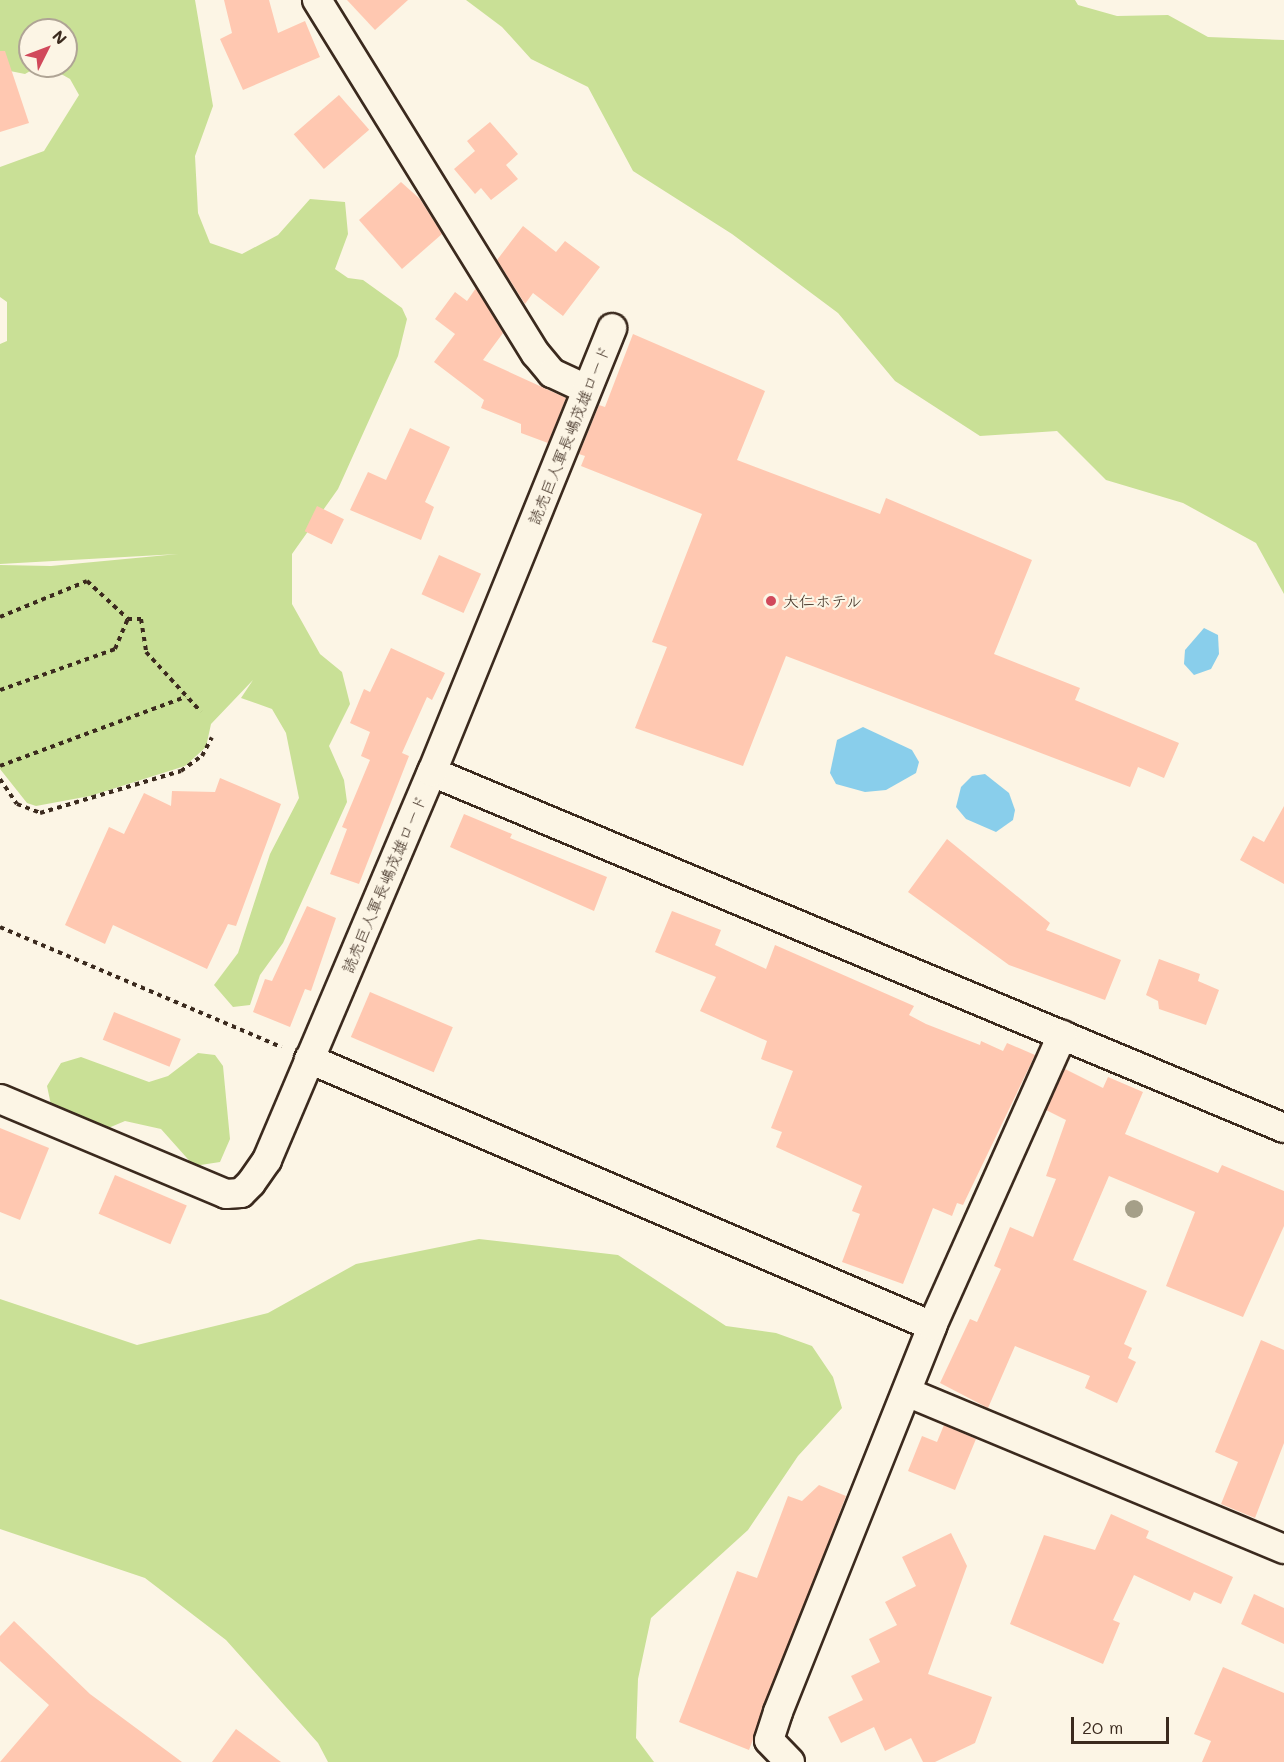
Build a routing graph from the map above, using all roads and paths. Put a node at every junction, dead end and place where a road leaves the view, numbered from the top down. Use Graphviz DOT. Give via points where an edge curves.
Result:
graph roads {
  1 [pos="316,0"];
  2 [pos="612,328"];
  3 [pos="587,389"];
  4 [pos="0,616"];
  5 [pos="128,619"];
  6 [pos="0,690"];
  7 [pos="186,697"];
  8 [pos="201,712"];
  9 [pos="212,737"];
  10 [pos="0,766"];
  11 [pos="432,772"];
  12 [pos="0,779"];
  13 [pos="0,927"];
  14 [pos="1062,1035"];
  15 [pos="309,1059"];
  16 [pos="0,1099"];
  17 [pos="1284,1128"];
  18 [pos="932,1326"];
  19 [pos="909,1393"];
  20 [pos="1284,1549"];
  21 [pos="790,1762"];
  1 -- 3 [label="street" via="536,354 552,373"];
  2 -- 3 [label="street, 読売巨人軍長嶋茂雄ロード"];
  3 -- 11 [label="street, 読売巨人軍長嶋茂雄ロード"];
  4 -- 5 [label="path" via="87,582"];
  5 -- 6 [label="path" via="115,649"];
  5 -- 7 [label="path" via="141,619 146,652"];
  7 -- 8 [label="path"];
  7 -- 10 [label="path"];
  9 -- 12 [label="path" via="202,756 181,771 40,813 17,804"];
  11 -- 14 [label="street"];
  11 -- 15 [label="street, 読売巨人軍長嶋茂雄ロード"];
  13 -- 15 [label="path"];
  14 -- 17 [label="street"];
  14 -- 18 [label="street"];
  15 -- 16 [label="street, 読売巨人軍長嶋茂雄ロード" via="267,1160 241,1193 226,1194"];
  15 -- 18 [label="street"];
  18 -- 19 [label="street"];
  19 -- 20 [label="street"];
  19 -- 21 [label="street" via="769,1740"];
}
